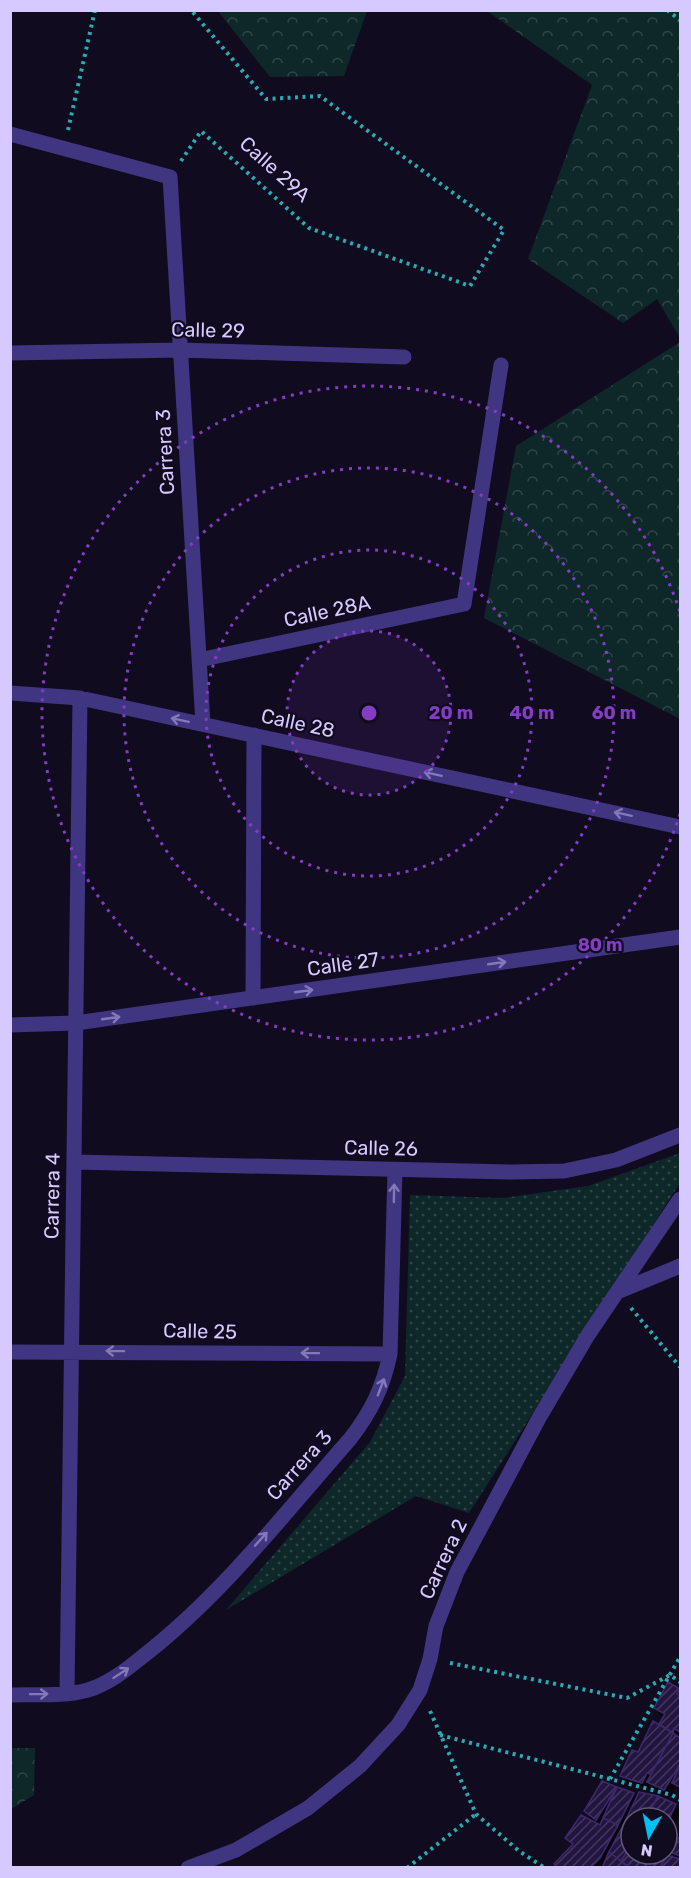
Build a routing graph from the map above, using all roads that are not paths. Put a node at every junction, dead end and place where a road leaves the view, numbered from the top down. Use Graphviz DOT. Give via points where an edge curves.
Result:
graph roads {
  1 [pos="10,134"];
  2 [pos="180,350"];
  3 [pos="10,353"];
  4 [pos="404,357"];
  5 [pos="501,365"];
  6 [pos="198,660"];
  7 [pos="10,693"];
  8 [pos="80,698"];
  9 [pos="203,724"];
  10 [pos="254,735"];
  11 [pos="681,827"];
  12 [pos="681,937"];
  13 [pos="253,998"];
  14 [pos="76,1023"];
  15 [pos="10,1025"];
  16 [pos="681,1135"];
  17 [pos="74,1162"];
  18 [pos="394,1170"];
  19 [pos="681,1199"];
  20 [pos="681,1266"];
  21 [pos="617,1292"];
  22 [pos="72,1350"];
  23 [pos="10,1352"];
  24 [pos="390,1354"];
  25 [pos="67,1694"];
  26 [pos="10,1695"];
  27 [pos="188,1868"];
  1 -- 2 [label="street, Carrera 3" via="170,177"];
  2 -- 3 [label="street, Calle 29"];
  2 -- 4 [label="street, Calle 29"];
  2 -- 6 [label="street, Carrera 3"];
  5 -- 6 [label="street, Calle 28A" via="464,604"];
  6 -- 9 [label="street, Carrera 3"];
  7 -- 8 [label="street, Calle 28"];
  9 -- 8 [label="street, Calle 28, one-way"];
  8 -- 14 [label="street, Carrera 4"];
  9 -- 10 [label="street, Calle 28"];
  11 -- 10 [label="street, Calle 28, one-way"];
  10 -- 13 [label="street"];
  13 -- 12 [label="street, Calle 27, one-way"];
  14 -- 13 [label="street, Calle 27, one-way"];
  14 -- 15 [label="street, Calle 27"];
  14 -- 17 [label="street, Carrera 4"];
  16 -- 18 [label="street, Calle 26" via="616,1160 564,1171"];
  17 -- 18 [label="street, Calle 26"];
  17 -- 22 [label="street, Carrera 4"];
  24 -- 18 [label="street, Carrera 3, one-way"];
  19 -- 21 [label="street, Carrera 2"];
  20 -- 21 [label="street"];
  21 -- 27 [label="street, Carrera 2" via="539,1418 457,1572 436,1626 420,1690 398,1725 360,1766 308,1808 236,1850"];
  22 -- 23 [label="street, Calle 25"];
  24 -- 22 [label="street, Calle 25, one-way"];
  22 -- 25 [label="street, Carrera 4"];
  25 -- 24 [label="street, Carrera 3, one-way" via="88,1690 120,1674 198,1610 351,1439 384,1384"];
  26 -- 25 [label="street, Carrera 3, one-way"];
}
